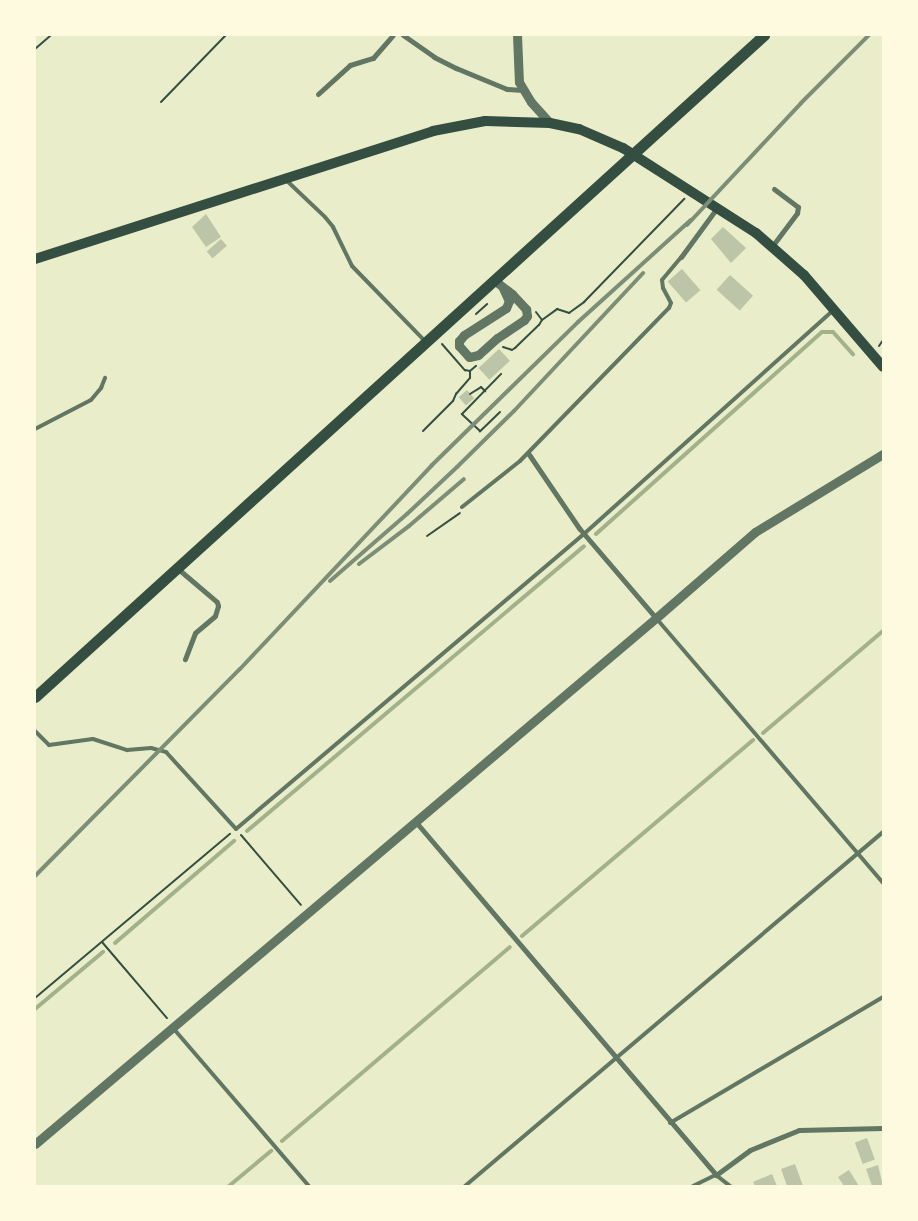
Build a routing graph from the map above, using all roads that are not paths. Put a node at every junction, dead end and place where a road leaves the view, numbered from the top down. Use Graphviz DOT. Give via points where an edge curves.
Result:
graph roads {
  1 [pos="392,35"];
  2 [pos="403,35"];
  3 [pos="517,35"];
  4 [pos="764,35"];
  5 [pos="523,90"];
  6 [pos="318,94"];
  7 [pos="550,124"];
  8 [pos="633,154"];
  9 [pos="284,179"];
  10 [pos="774,189"];
  11 [pos="718,208"];
  12 [pos="773,246"];
  13 [pos="681,257"];
  14 [pos="35,259"];
  15 [pos="499,284"];
  16 [pos="834,310"];
  17 [pos="426,342"];
  18 [pos="883,368"];
  19 [pos="106,378"];
  20 [pos="35,429"];
  21 [pos="528,453"];
  22 [pos="883,454"];
  23 [pos="462,506"];
  24 [pos="585,533"];
  25 [pos="177,568"];
  26 [pos="656,618"];
  27 [pos="184,659"];
  28 [pos="35,697"];
  29 [pos="35,731"];
  30 [pos="416,821"];
  31 [pos="883,832"];
  32 [pos="858,853"];
  33 [pos="883,883"];
  34 [pos="883,997"];
  35 [pos="173,1028"];
  36 [pos="616,1058"];
  37 [pos="670,1123"];
  38 [pos="883,1128"];
  39 [pos="35,1144"];
  40 [pos="716,1175"];
  41 [pos="708,1184"];
  42 [pos="309,1186"];
  43 [pos="465,1186"];
  44 [pos="693,1186"];
  45 [pos="730,1186"];
  1 -- 6 [label="street" via="373,58 350,65"];
  2 -- 5 [label="street" via="456,68 507,89"];
  3 -- 5 [label="street" via="518,76"];
  4 -- 8 [label="main road"];
  5 -- 7 [label="street"];
  7 -- 8 [label="main road" via="579,129"];
  7 -- 9 [label="main road" via="498,120 455,126 407,138"];
  8 -- 11 [label="main road"];
  8 -- 15 [label="main road"];
  9 -- 14 [label="main road"];
  9 -- 17 [label="lane" via="325,217 352,266"];
  10 -- 12 [label="street" via="798,207 798,213"];
  11 -- 12 [label="main road"];
  11 -- 13 [label="street"];
  12 -- 16 [label="main road" via="800,270"];
  13 -- 21 [label="lane" via="662,280 671,303 669,308"];
  15 -- 15 [label="street" via="526,309 526,319 478,355 469,357 459,346 459,341 506,308 509,301"];
  15 -- 17 [label="main road"];
  16 -- 18 [label="main road"];
  16 -- 24 [label="lane"];
  17 -- 25 [label="main road"];
  19 -- 20 [label="lane" via="91,400"];
  21 -- 23 [label="lane" via="505,475"];
  21 -- 24 [label="street"];
  22 -- 26 [label="street" via="755,532"];
  24 -- 26 [label="street"];
  24 -- 29 [label="lane" via="236,829 166,752 151,748 127,750 93,739 49,745"];
  25 -- 27 [label="street" via="218,606 215,616 195,632"];
  25 -- 28 [label="main road"];
  26 -- 30 [label="street"];
  26 -- 32 [label="lane"];
  30 -- 35 [label="street"];
  30 -- 36 [label="street"];
  31 -- 32 [label="lane"];
  32 -- 33 [label="lane"];
  32 -- 36 [label="lane"];
  34 -- 37 [label="lane"];
  35 -- 39 [label="street"];
  35 -- 42 [label="lane"];
  36 -- 37 [label="street"];
  36 -- 43 [label="lane"];
  37 -- 40 [label="street"];
  38 -- 40 [label="street" via="799,1130 750,1150"];
  40 -- 41 [label="lane"];
  40 -- 45 [label="lane"];
  41 -- 44 [label="lane"];
}
